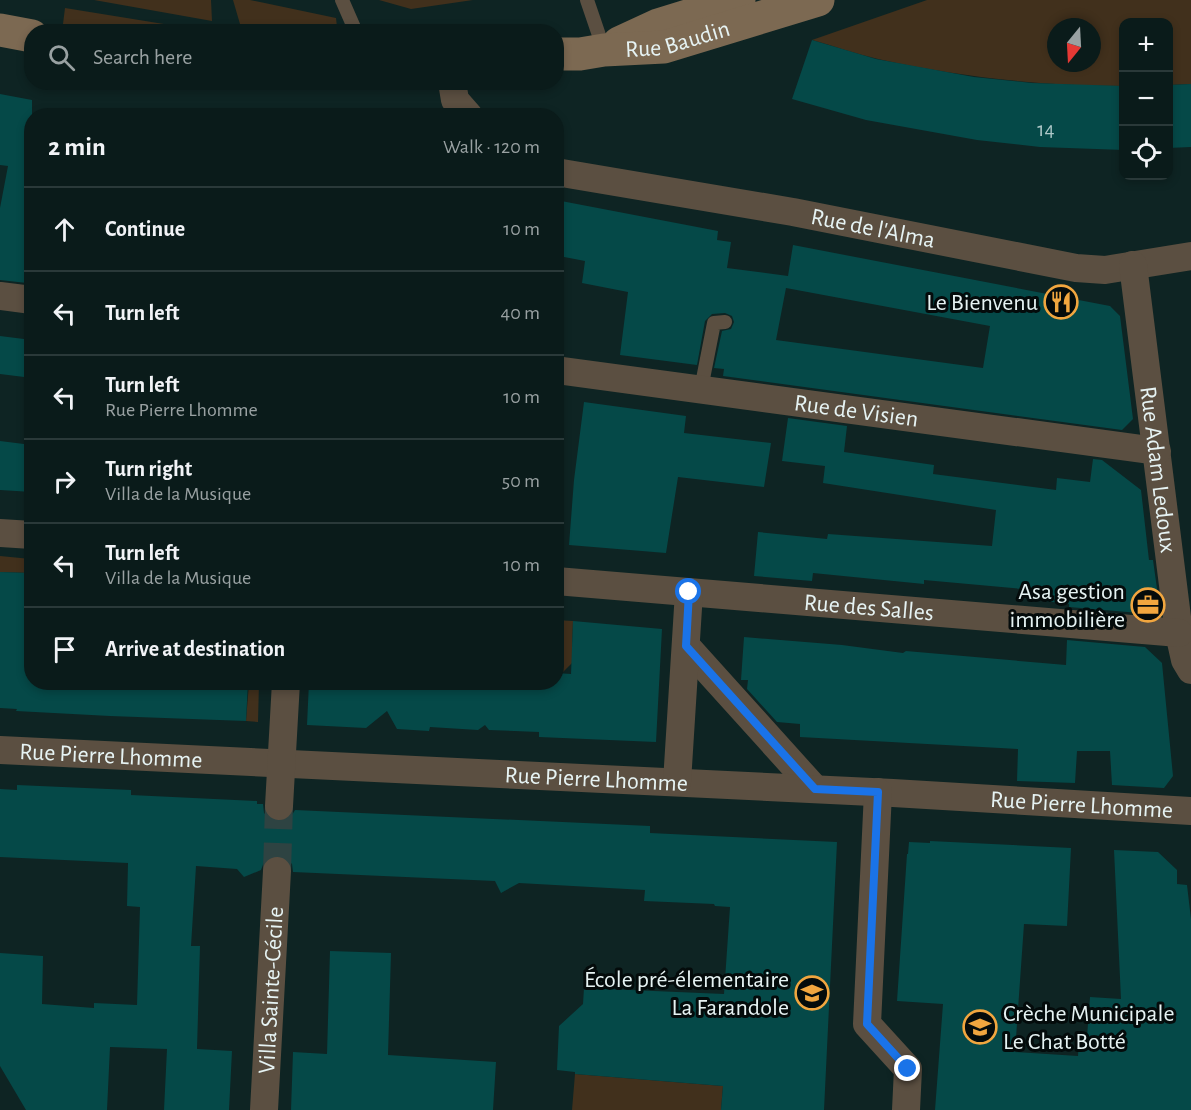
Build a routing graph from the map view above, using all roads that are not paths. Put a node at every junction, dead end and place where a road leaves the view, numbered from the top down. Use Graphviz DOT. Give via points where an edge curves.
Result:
graph roads {
  1 [pos="342,0"];
  2 [pos="587,0"];
  3 [pos="739,0"];
  4 [pos="818,0"];
  5 [pos="352,24"];
  6 [pos="0,30"];
  7 [pos="24,34"];
  8 [pos="604,50"];
  9 [pos="564,54"];
  10 [pos="453,90"];
  11 [pos="462,108"];
  12 [pos="564,173"];
  13 [pos="1191,256"];
  14 [pos="1133,266"];
  15 [pos="0,296"];
  16 [pos="24,299"];
  17 [pos="725,322"];
  18 [pos="564,371"];
  19 [pos="701,389"];
  20 [pos="1157,451"];
  21 [pos="0,532"];
  22 [pos="24,534"];
  23 [pos="564,582"];
  24 [pos="689,592"];
  25 [pos="1179,633"];
  26 [pos="686,646"];
  27 [pos="1191,670"];
  28 [pos="286,690"];
  29 [pos="0,750"];
  30 [pos="281,763"];
  31 [pos="677,782"];
  32 [pos="815,789"];
  33 [pos="885,792"];
  34 [pos="279,806"];
  35 [pos="1191,811"];
  36 [pos="277,871"];
  37 [pos="264,1110"];
  38 [pos="906,1110"];
  1 -- 5 [label="lane"];
  2 -- 8 [label="lane"];
  3 -- 8 [label="main road, Rue Baudin" via="658,24"];
  4 -- 8 [label="main road, Rue Baudin" via="664,47"];
  6 -- 7 [label="main road"];
  8 -- 9 [label="main road, Rue Baudin"];
  10 -- 11 [label="street"];
  12 -- 14 [label="street, Rue de l'Alma" via="793,212 1076,268 1105,270"];
  13 -- 14 [label="street, Rue de l'Alma"];
  14 -- 20 [label="street, Rue Adam Ledoux"];
  15 -- 16 [label="street"];
  17 -- 19 [label="lane" via="714,323"];
  18 -- 19 [label="street, Rue de Visien"];
  19 -- 20 [label="street, Rue de Visien"];
  20 -- 25 [label="street, Rue Adam Ledoux"];
  21 -- 22 [label="street"];
  23 -- 24 [label="street, Rue des Salles"];
  24 -- 25 [label="street, Rue des Salles"];
  24 -- 26 [label="street"];
  25 -- 27 [label="street, Rue Adam Ledoux"];
  26 -- 31 [label="street"];
  26 -- 32 [label="street"];
  28 -- 30 [label="street"];
  29 -- 30 [label="street, Rue Pierre Lhomme"];
  30 -- 31 [label="street, Rue Pierre Lhomme"];
  30 -- 34 [label="street"];
  31 -- 32 [label="street, Rue Pierre Lhomme"];
  32 -- 33 [label="street, Rue Pierre Lhomme"];
  33 -- 35 [label="street, Rue Pierre Lhomme"];
  33 -- 38 [label="street" via="867,1024 908,1069"];
  36 -- 37 [label="street, Villa Sainte-Cécile"];
}
